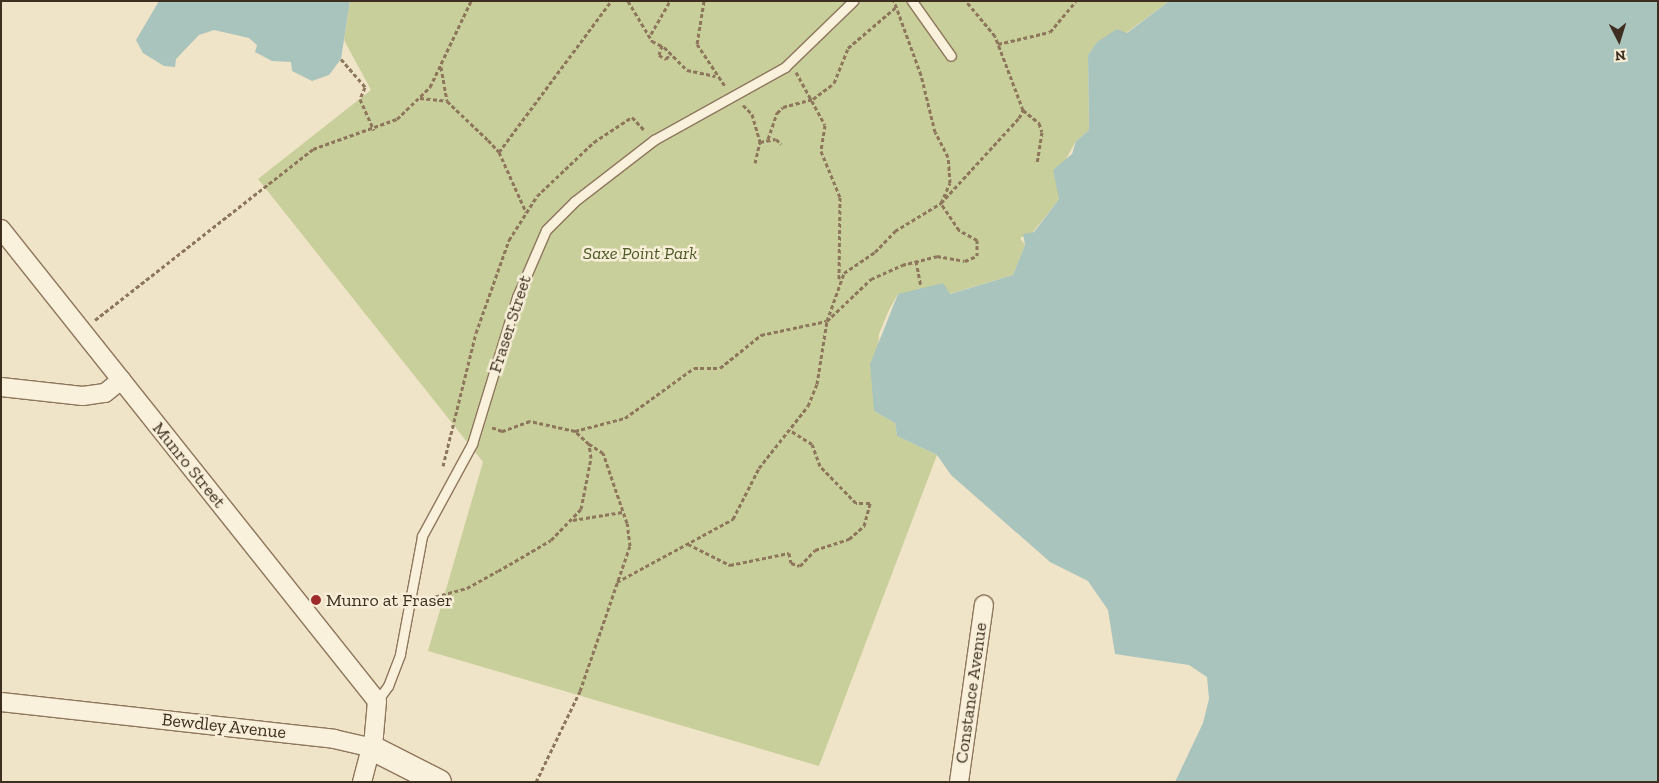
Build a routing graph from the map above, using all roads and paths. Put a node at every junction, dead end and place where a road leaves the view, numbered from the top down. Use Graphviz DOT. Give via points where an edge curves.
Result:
graph roads {
  1 [pos="471,1"];
  2 [pos="611,1"];
  3 [pos="628,1"];
  4 [pos="670,1"];
  5 [pos="704,1"];
  6 [pos="853,1"];
  7 [pos="894,1"];
  8 [pos="912,1"];
  9 [pos="966,1"];
  10 [pos="1076,1"];
  11 [pos="896,7"];
  12 [pos="651,34"];
  13 [pos="998,44"];
  14 [pos="662,46"];
  15 [pos="671,52"];
  16 [pos="951,56"];
  17 [pos="341,59"];
  18 [pos="790,63"];
  19 [pos="442,64"];
  20 [pos="716,77"];
  21 [pos="735,96"];
  22 [pos="418,98"];
  23 [pos="813,100"];
  24 [pos="447,101"];
  25 [pos="1023,110"];
  26 [pos="374,130"];
  27 [pos="768,139"];
  28 [pos="760,142"];
  29 [pos="781,144"];
  30 [pos="499,152"];
  31 [pos="755,163"];
  32 [pos="1037,164"];
  33 [pos="942,203"];
  34 [pos="526,212"];
  35 [pos="1,229"];
  36 [pos="916,261"];
  37 [pos="840,280"];
  38 [pos="921,286"];
  39 [pos="827,321"];
  40 [pos="84,328"];
  41 [pos="122,380"];
  42 [pos="1,387"];
  43 [pos="479,422"];
  44 [pos="790,430"];
  45 [pos="575,431"];
  46 [pos="588,444"];
  47 [pos="622,512"];
  48 [pos="572,520"];
  49 [pos="688,544"];
  50 [pos="617,582"];
  51 [pos="410,603"];
  52 [pos="984,605"];
  53 [pos="377,701"];
  54 [pos="1,702"];
  55 [pos="372,748"];
  56 [pos="362,782"];
  57 [pos="439,782"];
  58 [pos="536,782"];
  59 [pos="959,782"];
  1 -- 19 [label="path"];
  2 -- 30 [label="path"];
  3 -- 12 [label="path"];
  4 -- 12 [label="path"];
  5 -- 20 [label="path" via="698,44"];
  6 -- 18 [label="lane, Fraser Street"];
  7 -- 11 [label="path"];
  8 -- 16 [label="lane"];
  9 -- 13 [label="path" via="990,25"];
  10 -- 13 [label="path" via="1050,32"];
  11 -- 23 [label="path" via="848,48 834,83"];
  11 -- 33 [label="path" via="922,75 935,132 948,157 950,183"];
  12 -- 14 [label="path" via="652,41"];
  13 -- 25 [label="path"];
  14 -- 15 [label="path"];
  14 -- 15 [label="path" via="657,50 662,58"];
  15 -- 20 [label="path" via="686,70"];
  17 -- 26 [label="path" via="365,87 360,99"];
  18 -- 21 [label="lane, Fraser Street"];
  18 -- 23 [label="path"];
  19 -- 22 [label="path"];
  19 -- 24 [label="path" via="440,76"];
  20 -- 21 [label="path"];
  21 -- 28 [label="path" via="752,114"];
  21 -- 43 [label="lane, Fraser Street" via="654,140 576,201 546,230 517,297"];
  22 -- 24 [label="path"];
  22 -- 26 [label="path" via="397,119"];
  23 -- 27 [label="path" via="783,107"];
  23 -- 37 [label="path" via="825,125 821,151 840,197"];
  24 -- 30 [label="path"];
  25 -- 32 [label="path" via="1039,123 1042,132"];
  25 -- 33 [label="path" via="996,148"];
  26 -- 40 [label="path" via="333,140 306,154"];
  27 -- 28 [label="path"];
  27 -- 29 [label="path"];
  28 -- 31 [label="path"];
  30 -- 34 [label="path"];
  33 -- 36 [label="path" via="959,230 977,240 977,256 965,261 937,256"];
  33 -- 37 [label="path" via="895,231"];
  35 -- 40 [label="street, Munro Street"];
  36 -- 38 [label="path"];
  36 -- 39 [label="path" via="871,279"];
  37 -- 39 [label="path"];
  39 -- 44 [label="path" via="818,384"];
  39 -- 45 [label="path" via="761,335 720,368 694,368 639,412"];
  40 -- 41 [label="street, Munro Street"];
  41 -- 42 [label="street" via="105,393 83,396"];
  41 -- 53 [label="street, Munro Street"];
  43 -- 45 [label="path" via="502,431 530,421"];
  43 -- 51 [label="lane, Fraser Street" via="457,476 422,536"];
  44 -- 49 [label="path" via="759,468 733,518"];
  44 -- 49 [label="path" via="812,444 820,466 856,503 870,503 864,526 849,539 815,550 800,566 791,563 789,553 739,566 730,565"];
  45 -- 46 [label="path"];
  46 -- 47 [label="path" via="603,453"];
  46 -- 48 [label="path" via="586,485"];
  47 -- 48 [label="path"];
  47 -- 50 [label="path" via="630,546"];
  48 -- 51 [label="path" via="551,540 467,588"];
  49 -- 50 [label="path"];
  50 -- 58 [label="path" via="580,691"];
  51 -- 53 [label="lane, Fraser Street" via="396,670"];
  52 -- 59 [label="street, Constance Avenue"];
  53 -- 55 [label="street, Fraser Street"];
  54 -- 55 [label="street, Bewdley Avenue" via="334,739"];
  55 -- 56 [label="street, Fraser Street"];
  55 -- 57 [label="street, Bewdley Avenue"];
}
